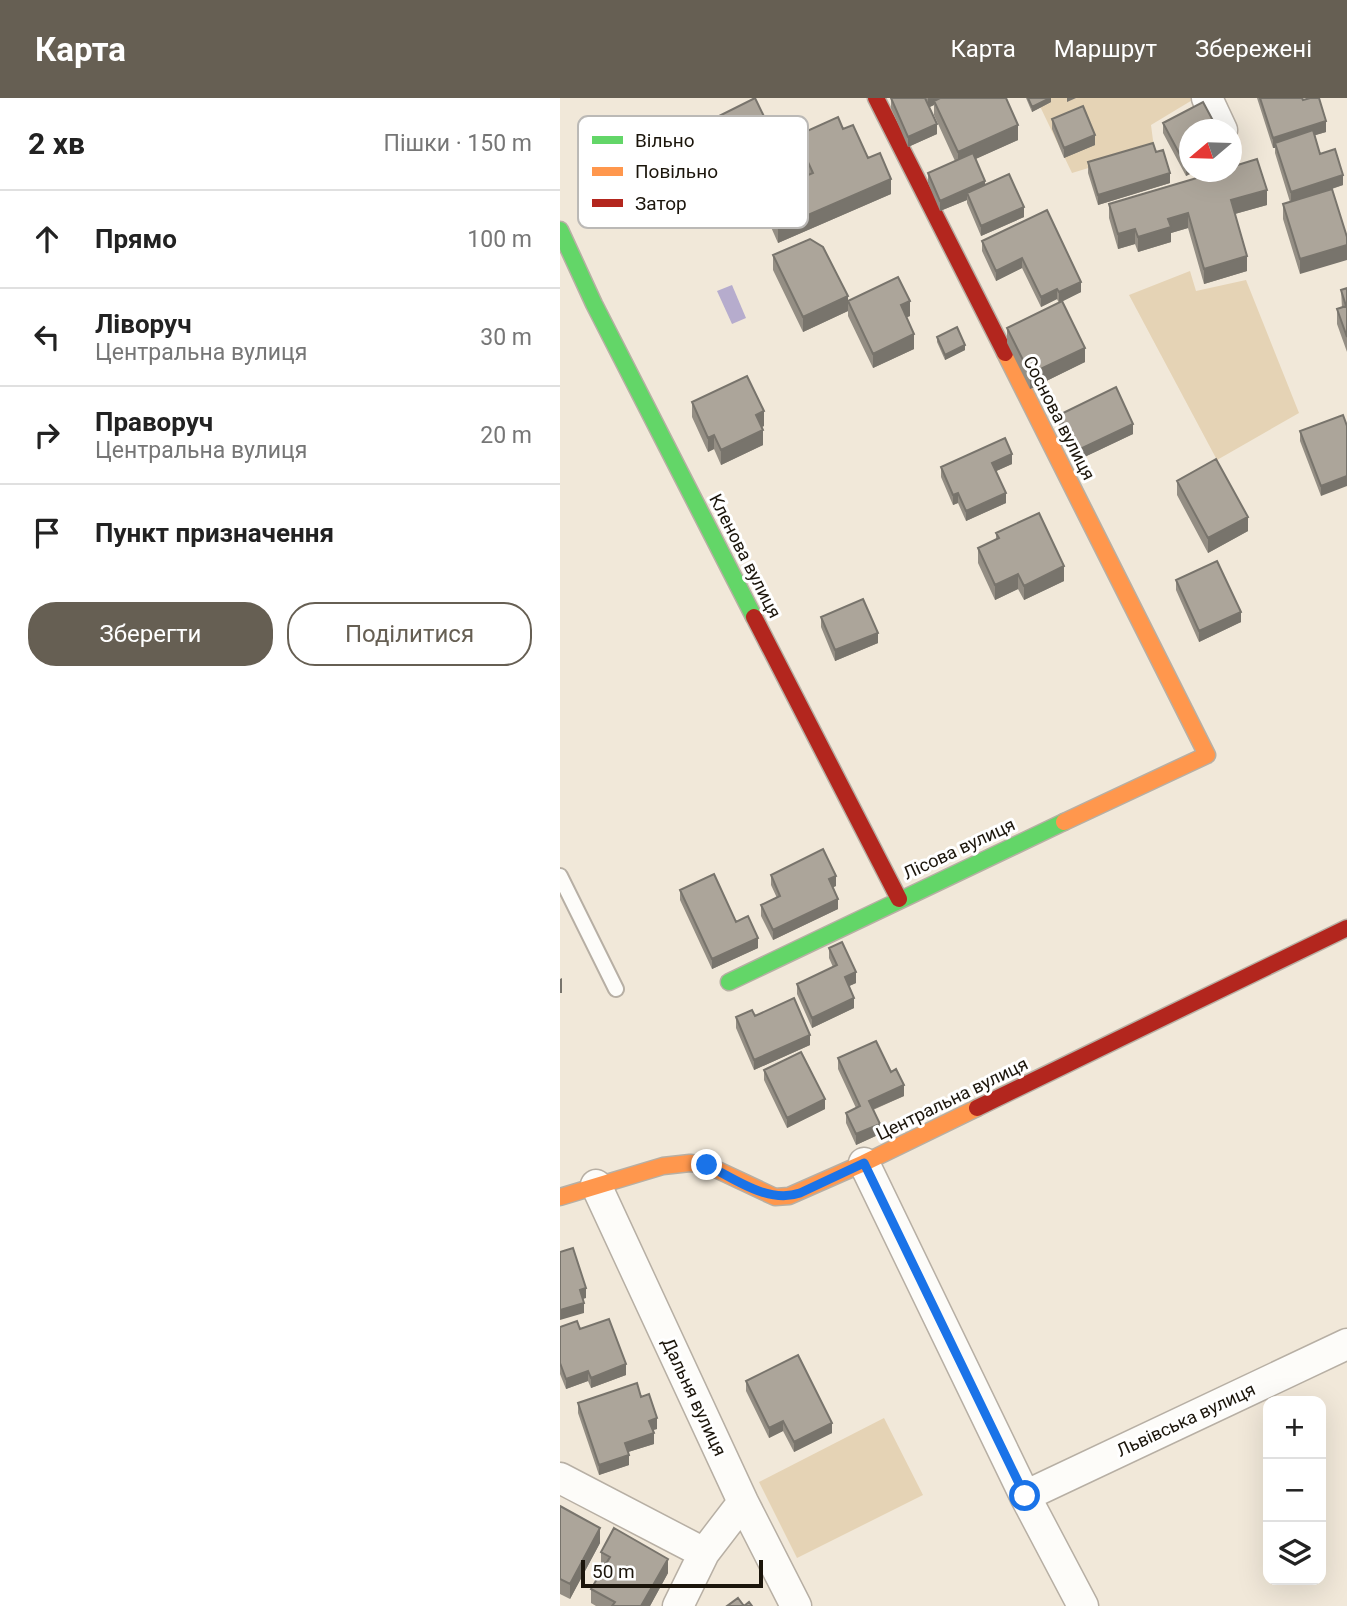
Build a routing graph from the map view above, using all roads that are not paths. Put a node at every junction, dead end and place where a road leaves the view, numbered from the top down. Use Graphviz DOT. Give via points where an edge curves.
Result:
graph roads {
  1 [pos="876,98"];
  2 [pos="1207,98"];
  3 [pos="1217,119"];
  4 [pos="560,230"];
  5 [pos="1207,755"];
  6 [pos="560,876"];
  7 [pos="899,899"];
  8 [pos="1347,928"];
  9 [pos="729,982"];
  10 [pos="616,989"];
  11 [pos="864,1163"];
  12 [pos="596,1185"];
  13 [pos="560,1196"];
  14 [pos="1347,1343"];
  15 [pos="560,1478"];
  16 [pos="1025,1496"];
  17 [pos="743,1502"];
  18 [pos="704,1553"];
  19 [pos="678,1606"];
  20 [pos="796,1606"];
  21 [pos="1083,1606"];
  1 -- 5 [label="street, Соснова вулиця"];
  2 -- 3 [label="street"];
  4 -- 7 [label="street, Кленова вулиця"];
  5 -- 7 [label="street, Лісова вулиця"];
  6 -- 10 [label="lane"];
  7 -- 9 [label="street, Лісова вулиця"];
  8 -- 11 [label="street, Центральна вулиця"];
  11 -- 12 [label="street, Центральна вулиця" via="789,1196 775,1197 707,1165 690,1163"];
  11 -- 16 [label="street"];
  12 -- 13 [label="street, Центральна вулиця"];
  12 -- 17 [label="street, Дальня вулиця"];
  14 -- 16 [label="street, Львівська вулиця"];
  15 -- 18 [label="street"];
  16 -- 21 [label="street"];
  17 -- 18 [label="street"];
  17 -- 20 [label="street, Дальня вулиця"];
  18 -- 19 [label="street"];
}
